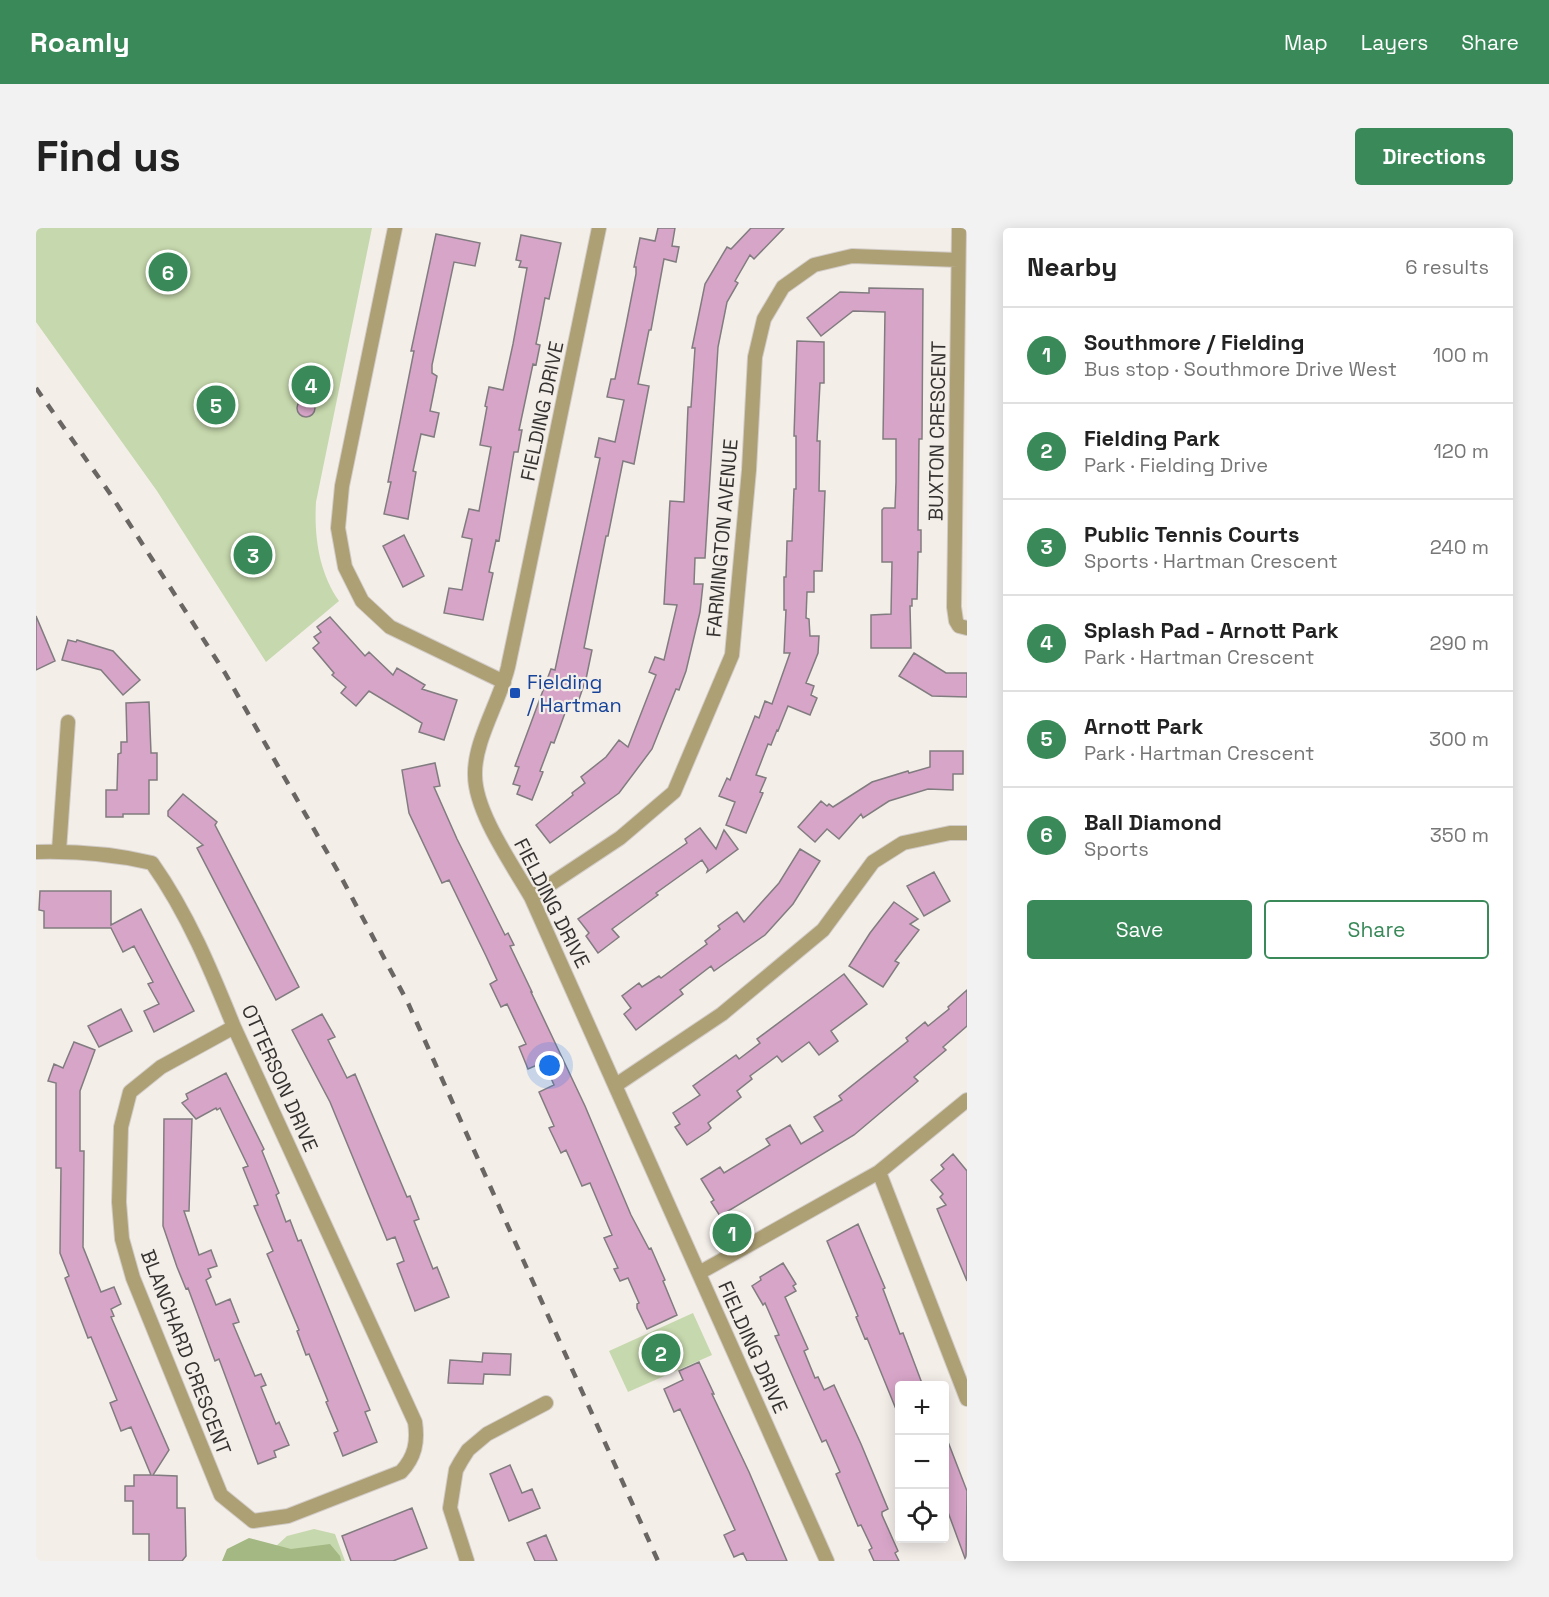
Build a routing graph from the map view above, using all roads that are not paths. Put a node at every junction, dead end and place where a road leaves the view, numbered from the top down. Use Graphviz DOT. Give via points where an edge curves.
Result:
graph roads {
  1 [pos="395,228"];
  2 [pos="599,228"];
  3 [pos="959,228"];
  4 [pos="958,260"];
  5 [pos="967,628"];
  6 [pos="504,682"];
  7 [pos="68,722"];
  8 [pos="967,833"];
  9 [pos="59,851"];
  10 [pos="36,852"];
  11 [pos="531,897"];
  12 [pos="234,1028"];
  13 [pos="616,1085"];
  14 [pos="967,1100"];
  15 [pos="879,1172"];
  16 [pos="699,1273"];
  17 [pos="967,1399"];
  18 [pos="546,1403"];
  19 [pos="415,1420"];
  20 [pos="467,1561"];
  21 [pos="827,1561"];
  1 -- 6 [label="street" via="342,486 338,528 345,567 362,601 390,627"];
  2 -- 6 [label="street, FIELDING DRIVE"];
  3 -- 4 [label="street, BUXTON CRESCENT"];
  4 -- 5 [label="street, BUXTON CRESCENT" via="955,615 959,626"];
  4 -- 11 [label="street, FARMINGTON AVENUE" via="852,256 814,265 783,287 764,319 755,357 732,655 674,792 620,838"];
  6 -- 11 [label="street, FIELDING DRIVE" via="476,758 474,776 478,797 494,833"];
  7 -- 9 [label="street"];
  8 -- 13 [label="street" via="903,843 873,862 823,930 722,1014"];
  9 -- 10 [label="street, OTTERSON DRIVE"];
  9 -- 12 [label="street, OTTERSON DRIVE" via="152,862 194,933"];
  11 -- 13 [label="street, FIELDING DRIVE"];
  12 -- 19 [label="street, OTTERSON DRIVE"];
  12 -- 19 [label="street, BLANCHARD CRESCENT" via="161,1067 130,1092 121,1127 122,1239 133,1278 221,1496 253,1521 288,1516 401,1472 415,1449"];
  13 -- 16 [label="street, FIELDING DRIVE"];
  14 -- 15 [label="street"];
  15 -- 16 [label="street"];
  15 -- 17 [label="street"];
  16 -- 21 [label="street, FIELDING DRIVE"];
  18 -- 20 [label="street" via="487,1434 460,1461 450,1508"];
}
